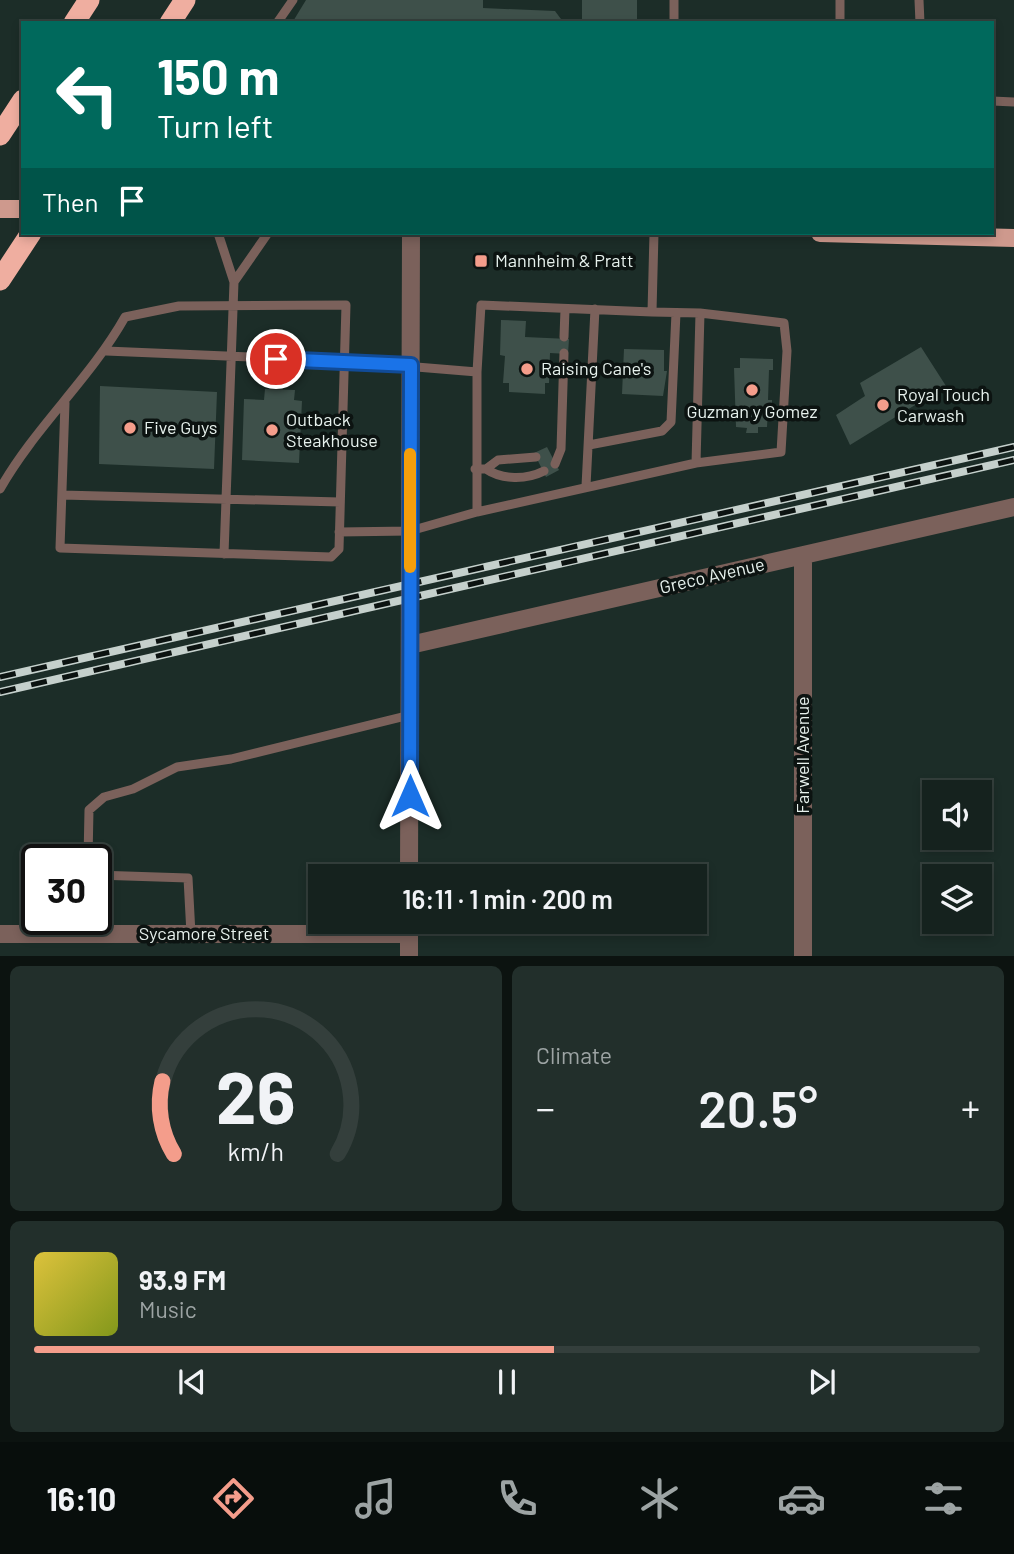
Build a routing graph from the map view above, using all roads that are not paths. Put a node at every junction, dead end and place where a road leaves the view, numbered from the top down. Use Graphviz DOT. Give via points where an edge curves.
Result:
graph roads {
  1 [pos="89,0"];
  2 [pos="185,0"];
  3 [pos="293,0"];
  4 [pos="674,0"];
  5 [pos="840,0"];
  6 [pos="919,0"];
  7 [pos="75,21"];
  8 [pos="171,21"];
  9 [pos="279,21"];
  10 [pos="674,21"];
  11 [pos="840,21"];
  12 [pos="920,21"];
  13 [pos="994,101"];
  14 [pos="1014,102"];
  15 [pos="21,103"];
  16 [pos="0,135"];
  17 [pos="0,209"];
  18 [pos="21,209"];
  19 [pos="30,235"];
  20 [pos="219,235"];
  21 [pos="267,235"];
  22 [pos="411,235"];
  23 [pos="654,235"];
  24 [pos="944,235"];
  25 [pos="1014,238"];
  26 [pos="0,280"];
  27 [pos="234,282"];
  28 [pos="233,304"];
  29 [pos="565,309"];
  30 [pos="595,309"];
  31 [pos="652,312"];
  32 [pos="676,313"];
  33 [pos="699,313"];
  34 [pos="564,337"];
  35 [pos="106,351"];
  36 [pos="564,353"];
  37 [pos="231,358"];
  38 [pos="344,361"];
  39 [pos="411,365"];
  40 [pos="477,372"];
  41 [pos="65,403"];
  42 [pos="589,445"];
  43 [pos="561,449"];
  44 [pos="549,451"];
  45 [pos="536,457"];
  46 [pos="696,463"];
  47 [pos="555,464"];
  48 [pos="475,469"];
  49 [pos="486,469"];
  50 [pos="544,471"];
  51 [pos="586,486"];
  52 [pos="0,489"];
  53 [pos="62,495"];
  54 [pos="226,499"];
  55 [pos="340,502"];
  56 [pos="1014,507"];
  57 [pos="477,512"];
  58 [pos="410,531"];
  59 [pos="339,532"];
  60 [pos="224,554"];
  61 [pos="803,555"];
  62 [pos="410,645"];
  63 [pos="410,715"];
  64 [pos="88,844"];
  65 [pos="409,864"];
  66 [pos="112,875"];
  67 [pos="308,931"];
  68 [pos="0,934"];
  69 [pos="191,934"];
  70 [pos="409,934"];
  71 [pos="409,956"];
  72 [pos="803,956"];
  1 -- 7 [label="highway"];
  2 -- 8 [label="highway"];
  3 -- 9 [label="lane"];
  4 -- 10 [label="lane"];
  5 -- 11 [label="lane"];
  6 -- 12 [label="lane"];
  13 -- 14 [label="lane"];
  15 -- 16 [label="highway"];
  17 -- 18 [label="main road"];
  19 -- 26 [label="highway"];
  20 -- 27 [label="lane"];
  21 -- 27 [label="lane"];
  22 -- 39 [label="street"];
  23 -- 31 [label="lane"];
  24 -- 25 [label="main road"];
  27 -- 28 [label="lane"];
  28 -- 35 [label="lane" via="179,306 125,317"];
  28 -- 37 [label="lane"];
  28 -- 38 [label="lane" via="346,305"];
  29 -- 30 [label="lane"];
  29 -- 34 [label="lane"];
  29 -- 40 [label="lane" via="481,305"];
  30 -- 31 [label="lane"];
  30 -- 42 [label="lane"];
  31 -- 32 [label="lane"];
  32 -- 33 [label="lane"];
  32 -- 42 [label="lane" via="671,422 662,431"];
  33 -- 46 [label="lane"];
  33 -- 46 [label="lane" via="784,323 787,351 781,452"];
  35 -- 37 [label="lane"];
  35 -- 41 [label="lane"];
  36 -- 43 [label="lane"];
  37 -- 38 [label="lane"];
  37 -- 54 [label="lane"];
  38 -- 39 [label="lane"];
  38 -- 55 [label="lane"];
  39 -- 40 [label="lane"];
  39 -- 58 [label="street"];
  40 -- 48 [label="lane"];
  41 -- 52 [label="lane"];
  41 -- 53 [label="lane"];
  42 -- 51 [label="lane"];
  43 -- 44 [label="lane"];
  43 -- 47 [label="lane"];
  45 -- 49 [label="lane" via="498,460"];
  46 -- 51 [label="lane"];
  48 -- 49 [label="lane"];
  48 -- 57 [label="lane"];
  49 -- 50 [label="lane" via="498,477 533,476"];
  51 -- 57 [label="lane"];
  53 -- 54 [label="lane"];
  53 -- 60 [label="lane" via="60,548"];
  54 -- 55 [label="lane"];
  54 -- 60 [label="lane"];
  55 -- 59 [label="lane"];
  56 -- 61 [label="street, Greco Avenue"];
  57 -- 58 [label="lane"];
  58 -- 59 [label="lane"];
  58 -- 62 [label="street"];
  59 -- 60 [label="lane" via="339,549 331,557"];
  61 -- 62 [label="street, Greco Avenue"];
  61 -- 72 [label="street, Farwell Avenue"];
  62 -- 63 [label="street"];
  63 -- 64 [label="lane" via="231,759 177,767 134,789 104,797 89,810"];
  63 -- 65 [label="street"];
  66 -- 69 [label="lane" via="188,877"];
  67 -- 69 [label="street, Sycamore Street"];
  68 -- 69 [label="street, Sycamore Street"];
  70 -- 71 [label="street"];
}
